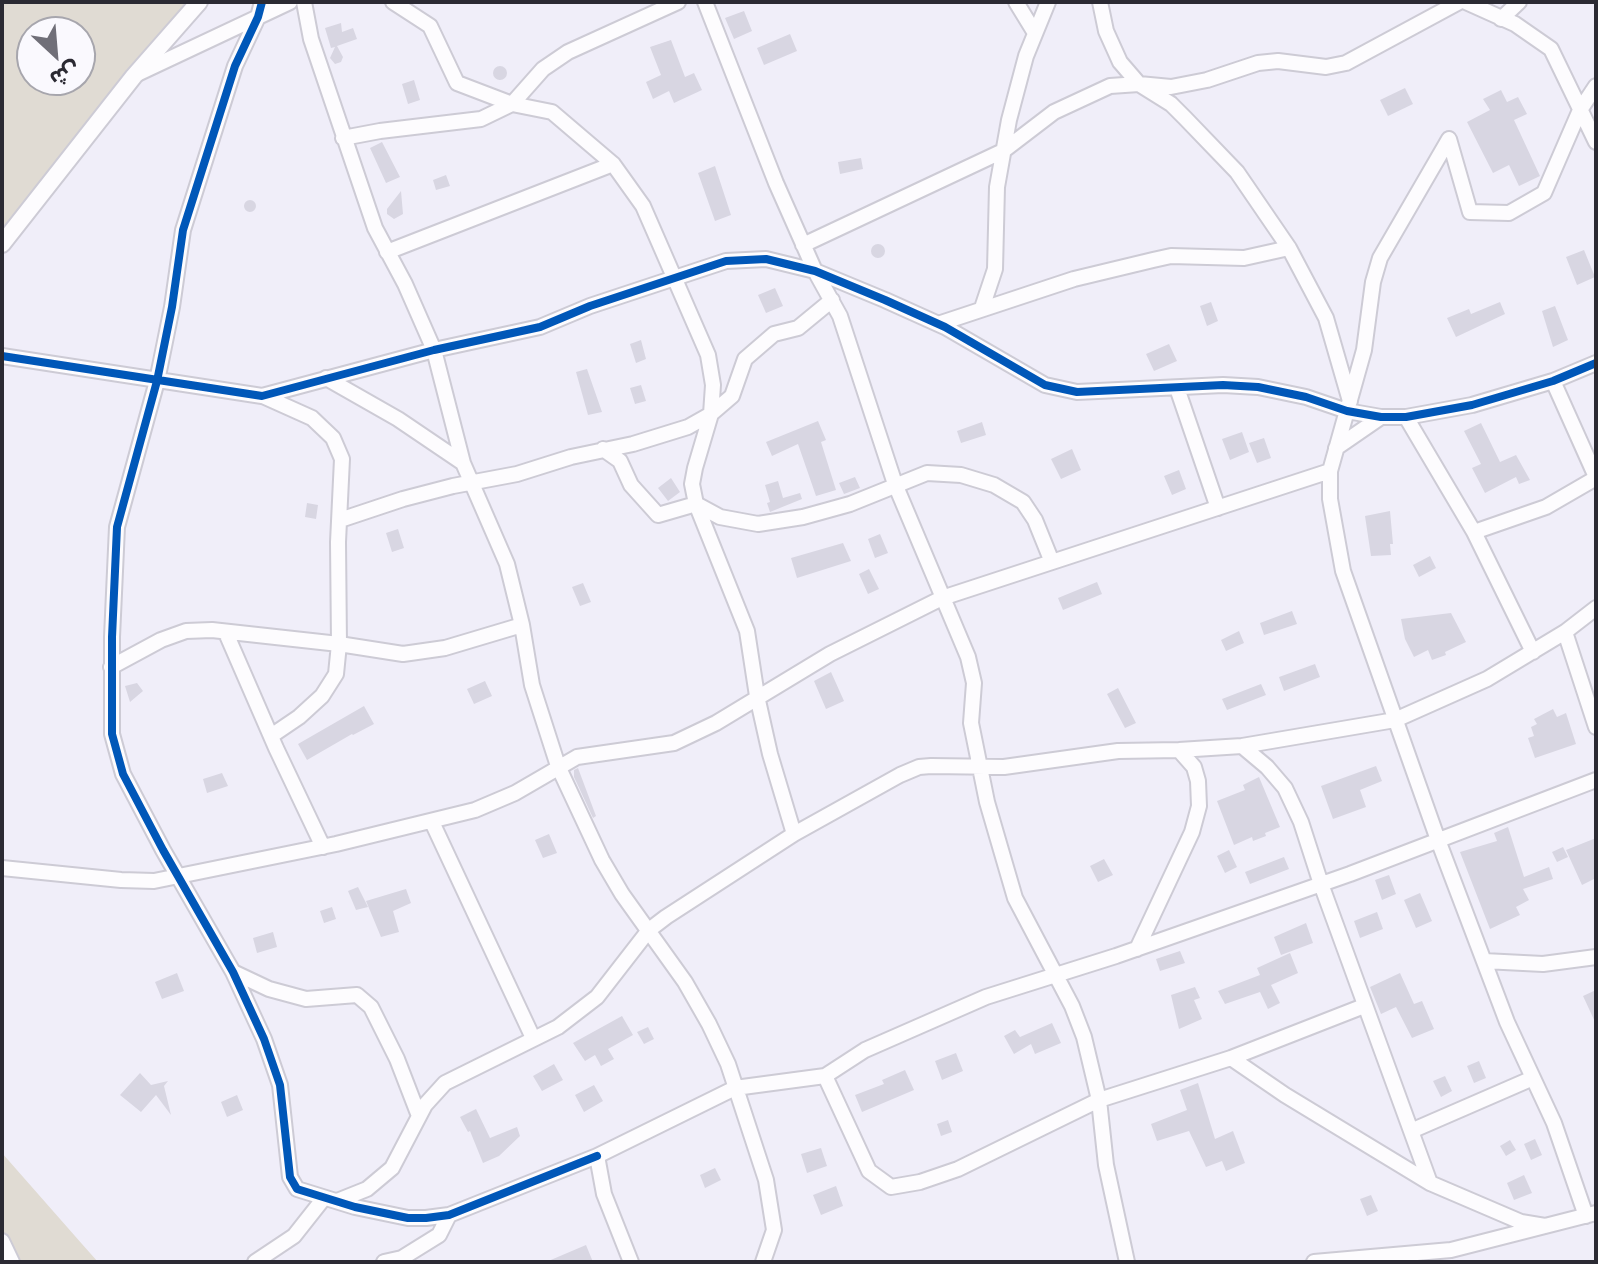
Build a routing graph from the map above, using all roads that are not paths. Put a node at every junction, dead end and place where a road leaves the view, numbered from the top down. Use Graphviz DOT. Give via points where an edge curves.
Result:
graph roads {
  1 [pos="199,2"];
  2 [pos="290,2"];
  3 [pos="304,2"];
  4 [pos="393,2"];
  5 [pos="678,2"];
  6 [pos="705,2"];
  7 [pos="1016,2"];
  8 [pos="1048,2"];
  9 [pos="1100,2"];
  10 [pos="1459,2"];
  11 [pos="1466,2"];
  12 [pos="1519,2"];
  13 [pos="260,10"];
  14 [pos="1501,19"];
  15 [pos="1035,33"];
  16 [pos="134,76"];
  17 [pos="1139,84"];
  18 [pos="1596,86"];
  19 [pos="512,104"];
  20 [pos="1580,110"];
  21 [pos="343,138"];
  22 [pos="1596,142"];
  23 [pos="1003,151"];
  24 [pos="613,164"];
  25 [pos="2,244"];
  26 [pos="803,245"];
  27 [pos="1289,248"];
  28 [pos="387,252"];
  29 [pos="815,271"];
  30 [pos="674,279"];
  31 [pos="832,300"];
  32 [pos="982,308"];
  33 [pos="938,324"];
  34 [pos="434,350"];
  35 [pos="2,356"];
  36 [pos="1596,363"];
  37 [pos="326,378"];
  38 [pos="157,381"];
  39 [pos="1553,381"];
  40 [pos="1177,388"];
  41 [pos="262,396"];
  42 [pos="1348,406"];
  43 [pos="711,414"];
  44 [pos="1381,417"];
  45 [pos="1406,417"];
  46 [pos="1336,448"];
  47 [pos="603,449"];
  48 [pos="463,463"];
  49 [pos="1330,471"];
  50 [pos="1596,478"];
  51 [pos="472,484"];
  52 [pos="895,484"];
  53 [pos="696,504"];
  54 [pos="1218,508"];
  55 [pos="340,520"];
  56 [pos="1474,532"];
  57 [pos="1052,562"];
  58 [pos="942,598"];
  59 [pos="1596,608"];
  60 [pos="522,625"];
  61 [pos="1565,632"];
  62 [pos="226,633"];
  63 [pos="339,644"];
  64 [pos="1533,652"];
  65 [pos="111,667"];
  66 [pos="757,696"];
  67 [pos="1395,720"];
  68 [pos="1596,727"];
  69 [pos="271,736"];
  70 [pos="1242,746"];
  71 [pos="1179,750"];
  72 [pos="558,766"];
  73 [pos="979,768"];
  74 [pos="1596,780"];
  75 [pos="432,822"];
  76 [pos="794,834"];
  77 [pos="1438,840"];
  78 [pos="323,847"];
  79 [pos="2,868"];
  80 [pos="178,877"];
  81 [pos="1321,884"];
  82 [pos="649,930"];
  83 [pos="1137,949"];
  84 [pos="1596,957"];
  85 [pos="1484,961"];
  86 [pos="233,972"];
  87 [pos="1056,976"];
  88 [pos="1364,1006"];
  89 [pos="533,1038"];
  90 [pos="1231,1058"];
  91 [pos="825,1076"];
  92 [pos="1533,1078"];
  93 [pos="735,1088"];
  94 [pos="1099,1100"];
  95 [pos="419,1116"];
  96 [pos="1411,1131"];
  97 [pos="597,1156"];
  98 [pos="1430,1183"];
  99 [pos="331,1200"];
  100 [pos="1591,1214"];
  101 [pos="449,1215"];
  102 [pos="1545,1226"];
  103 [pos="2,1241"];
  104 [pos="1454,1256"];
  105 [pos="12,1262"];
  106 [pos="255,1262"];
  107 [pos="384,1262"];
  108 [pos="631,1262"];
  109 [pos="763,1262"];
  110 [pos="1127,1262"];
  111 [pos="1314,1262"];
  1 -- 16 [label="street"];
  2 -- 13 [label="street"];
  3 -- 21 [label="street"];
  4 -- 19 [label="street" via="430,26 457,83"];
  5 -- 19 [label="street" via="568,52 543,69"];
  6 -- 26 [label="street"];
  7 -- 15 [label="street"];
  8 -- 15 [label="street"];
  9 -- 17 [label="street" via="1120,62"];
  10 -- 17 [label="street" via="1346,63 1258,63 1171,87"];
  11 -- 14 [label="street"];
  12 -- 14 [label="street"];
  13 -- 16 [label="street"];
  13 -- 38 [label="street" via="235,66 183,230"];
  14 -- 20 [label="street" via="1551,49"];
  15 -- 23 [label="street"];
  16 -- 25 [label="street"];
  17 -- 23 [label="street" via="1110,86 1085,96"];
  17 -- 27 [label="street" via="1171,104 1237,172"];
  18 -- 20 [label="street"];
  19 -- 21 [label="street" via="481,119"];
  19 -- 24 [label="street" via="552,112"];
  20 -- 22 [label="street"];
  20 -- 42 [label="street" via="1544,193 1509,213 1470,212 1449,139 1380,258"];
  21 -- 28 [label="street"];
  23 -- 26 [label="street"];
  23 -- 32 [label="street" via="995,269"];
  24 -- 28 [label="street"];
  24 -- 30 [label="street" via="643,206"];
  26 -- 29 [label="street"];
  27 -- 32 [label="street" via="1244,258 1171,256"];
  27 -- 42 [label="street" via="1326,318"];
  28 -- 34 [label="street"];
  29 -- 30 [label="street" via="752,259 726,261"];
  29 -- 31 [label="street"];
  29 -- 33 [label="street"];
  30 -- 34 [label="street" via="540,327"];
  30 -- 43 [label="street" via="708,355"];
  31 -- 43 [label="street" via="798,328 774,334 745,359 732,396"];
  31 -- 52 [label="street"];
  32 -- 33 [label="street"];
  33 -- 40 [label="street" via="1045,385 1077,392"];
  34 -- 37 [label="street"];
  34 -- 48 [label="street"];
  35 -- 38 [label="street"];
  36 -- 39 [label="street"];
  37 -- 41 [label="street"];
  37 -- 48 [label="street"];
  38 -- 41 [label="street"];
  38 -- 65 [label="street" via="117,527"];
  39 -- 45 [label="street" via="1472,405"];
  39 -- 50 [label="street"];
  40 -- 42 [label="street" via="1258,387"];
  40 -- 54 [label="street"];
  41 -- 55 [label="street" via="312,418 333,438 342,459"];
  42 -- 44 [label="street"];
  42 -- 46 [label="street"];
  43 -- 47 [label="street" via="669,434"];
  43 -- 53 [label="street" via="692,484"];
  44 -- 45 [label="street"];
  44 -- 46 [label="street"];
  45 -- 56 [label="street"];
  46 -- 49 [label="street"];
  47 -- 51 [label="street"];
  47 -- 53 [label="street" via="620,461 631,485 658,515"];
  48 -- 51 [label="street"];
  49 -- 54 [label="street"];
  49 -- 67 [label="street" via="1343,571"];
  50 -- 56 [label="street" via="1546,507"];
  51 -- 55 [label="street"];
  51 -- 60 [label="street" via="507,564"];
  52 -- 53 [label="street" via="850,504 758,524 720,517"];
  52 -- 57 [label="street" via="927,473 961,475 994,485 1023,502"];
  52 -- 58 [label="street"];
  53 -- 66 [label="street" via="747,631"];
  54 -- 57 [label="street"];
  55 -- 63 [label="street"];
  56 -- 64 [label="street"];
  57 -- 58 [label="street"];
  58 -- 66 [label="street"];
  58 -- 73 [label="street" via="974,683 971,723"];
  59 -- 61 [label="street"];
  60 -- 63 [label="street" via="415,653"];
  60 -- 72 [label="street" via="532,685"];
  61 -- 64 [label="street"];
  61 -- 68 [label="street"];
  62 -- 63 [label="street"];
  62 -- 65 [label="street" via="186,631"];
  62 -- 69 [label="street"];
  63 -- 69 [label="street" via="336,674 322,696"];
  64 -- 67 [label="street"];
  65 -- 80 [label="street" via="112,734 123,774"];
  66 -- 72 [label="street" via="674,743 577,757"];
  66 -- 76 [label="street"];
  67 -- 70 [label="street"];
  67 -- 77 [label="street"];
  69 -- 78 [label="street"];
  70 -- 71 [label="street"];
  70 -- 81 [label="street" via="1285,788"];
  71 -- 73 [label="street" via="1118,751"];
  71 -- 83 [label="street" via="1194,767 1199,806"];
  72 -- 75 [label="street" via="515,793"];
  72 -- 82 [label="street" via="602,860"];
  73 -- 76 [label="street" via="919,767"];
  73 -- 87 [label="street" via="1015,898"];
  74 -- 77 [label="street"];
  75 -- 78 [label="street"];
  75 -- 89 [label="street"];
  76 -- 82 [label="street"];
  77 -- 81 [label="street"];
  77 -- 85 [label="street"];
  78 -- 80 [label="street"];
  79 -- 80 [label="street" via="121,880"];
  80 -- 86 [label="street"];
  81 -- 83 [label="street"];
  81 -- 88 [label="street"];
  82 -- 89 [label="street" via="597,997 558,1027"];
  82 -- 93 [label="street" via="709,1024"];
  83 -- 87 [label="street"];
  84 -- 85 [label="street" via="1543,964"];
  85 -- 92 [label="street"];
  86 -- 95 [label="street" via="306,999 357,995 371,1007"];
  86 -- 99 [label="street" via="280,1085 290,1177 297,1189"];
  87 -- 91 [label="street" via="928,1020"];
  87 -- 94 [label="street" via="1084,1037"];
  88 -- 90 [label="street"];
  88 -- 96 [label="street"];
  89 -- 95 [label="street" via="445,1083"];
  90 -- 94 [label="street"];
  90 -- 98 [label="street"];
  91 -- 93 [label="street"];
  91 -- 94 [label="street" via="869,1171 891,1187 958,1169"];
  92 -- 96 [label="street"];
  92 -- 100 [label="street"];
  93 -- 97 [label="street"];
  93 -- 109 [label="street" via="766,1180 774,1230"];
  94 -- 110 [label="street" via="1106,1165"];
  95 -- 99 [label="street" via="382,1179"];
  96 -- 98 [label="street"];
  97 -- 101 [label="street"];
  97 -- 108 [label="street" via="604,1194"];
  98 -- 102 [label="street" via="1521,1222"];
  99 -- 101 [label="street" via="408,1218"];
  99 -- 106 [label="street" via="294,1236"];
  100 -- 102 [label="street"];
  101 -- 107 [label="street" via="439,1235 402,1258"];
  102 -- 104 [label="street"];
  103 -- 105 [label="street"];
  104 -- 111 [label="street"];
}
